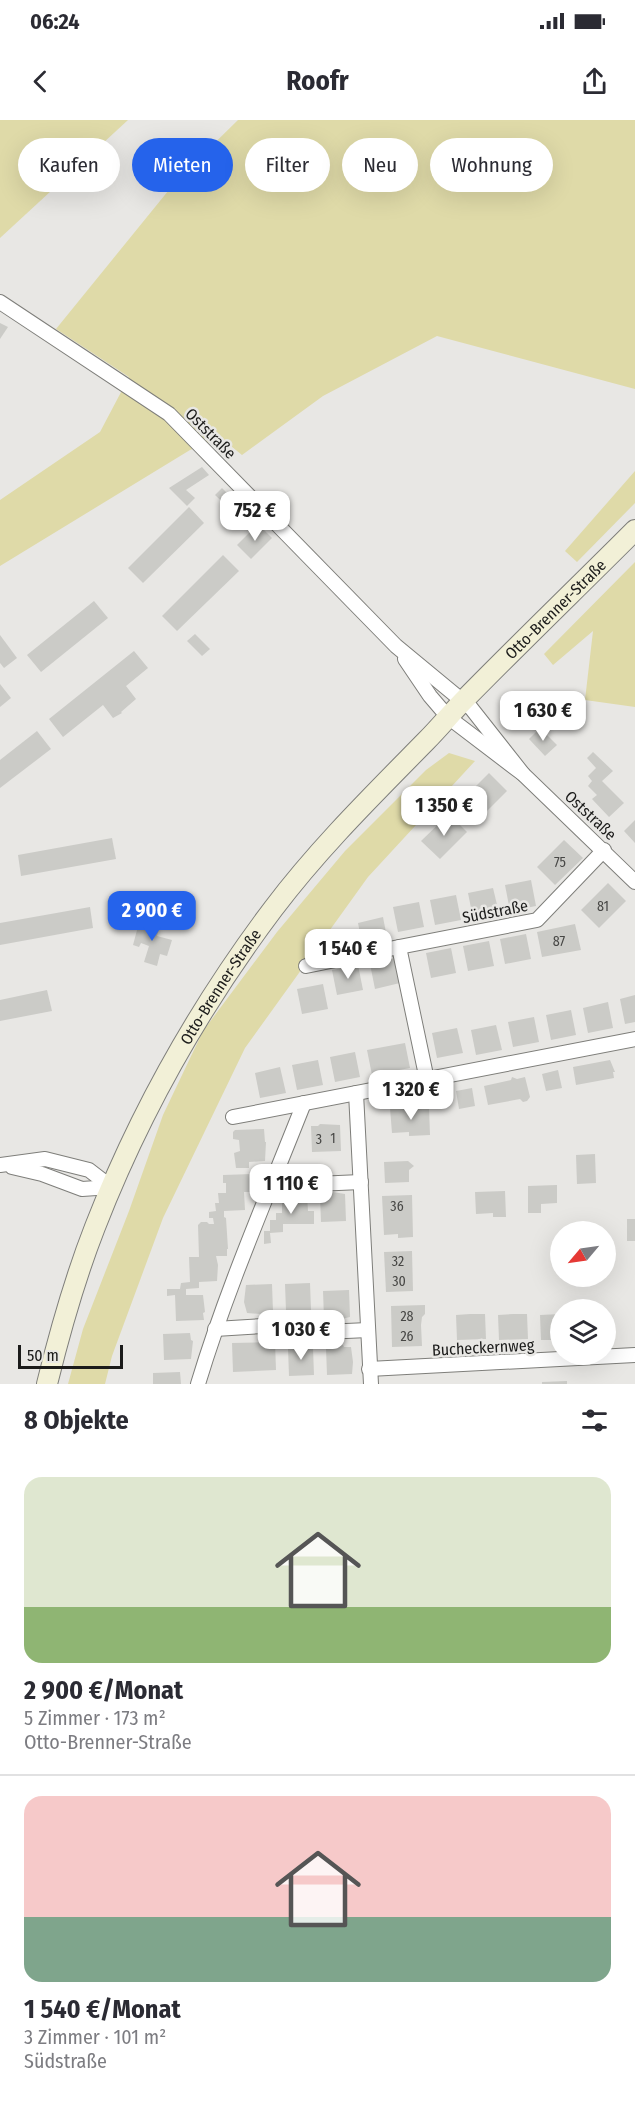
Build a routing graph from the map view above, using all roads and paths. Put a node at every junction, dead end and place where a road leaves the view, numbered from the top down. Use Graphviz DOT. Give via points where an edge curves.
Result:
graph roads {
  1 [pos="0,302"];
  2 [pos="635,530"];
  3 [pos="396,646"];
  4 [pos="463,700"];
  5 [pos="448,717"];
  6 [pos="523,774"];
  7 [pos="604,850"];
  8 [pos="635,882"];
  9 [pos="399,947"];
  10 [pos="306,966"];
  11 [pos="635,1039"];
  12 [pos="427,1080"];
  13 [pos="356,1093"];
  14 [pos="304,1103"];
  15 [pos="233,1117"];
  16 [pos="2,1165"];
  17 [pos="362,1182"];
  18 [pos="271,1186"];
  19 [pos="111,1187"];
  20 [pos="215,1329"];
  21 [pos="369,1330"];
  22 [pos="635,1355"];
  23 [pos="369,1369"];
  24 [pos="47,1384"];
  25 [pos="198,1384"];
  26 [pos="371,1384"];
  1 -- 3 [label="street, Oststraße" via="169,414"];
  2 -- 4 [label="main road, Otto-Brenner-Straße"];
  3 -- 4 [label="street, Oststraße"];
  3 -- 5 [label="street, Oststraße"];
  4 -- 5 [label="main road, Otto-Brenner-Straße"];
  4 -- 6 [label="street, Oststraße"];
  5 -- 6 [label="street, Oststraße"];
  5 -- 19 [label="main road, Otto-Brenner-Straße" via="328,843 273,909 172,1065"];
  6 -- 7 [label="street, Oststraße"];
  7 -- 8 [label="street, Oststraße"];
  7 -- 9 [label="street, Südstraße" via="537,920"];
  9 -- 10 [label="street, Südstraße"];
  9 -- 12 [label="street"];
  11 -- 12 [label="street"];
  12 -- 13 [label="street"];
  13 -- 14 [label="street"];
  13 -- 17 [label="street"];
  14 -- 15 [label="street"];
  14 -- 18 [label="street"];
  16 -- 19 [label="street" via="42,1174 82,1190"];
  16 -- 19 [label="street" via="45,1159 89,1170"];
  17 -- 18 [label="street"];
  17 -- 21 [label="street"];
  18 -- 20 [label="street"];
  19 -- 24 [label="main road, Otto-Brenner-Straße" via="63,1322"];
  20 -- 21 [label="street" via="279,1325 303,1333"];
  20 -- 25 [label="street"];
  21 -- 23 [label="street"];
  22 -- 23 [label="street, Bucheckernweg"];
  23 -- 26 [label="street"];
}
